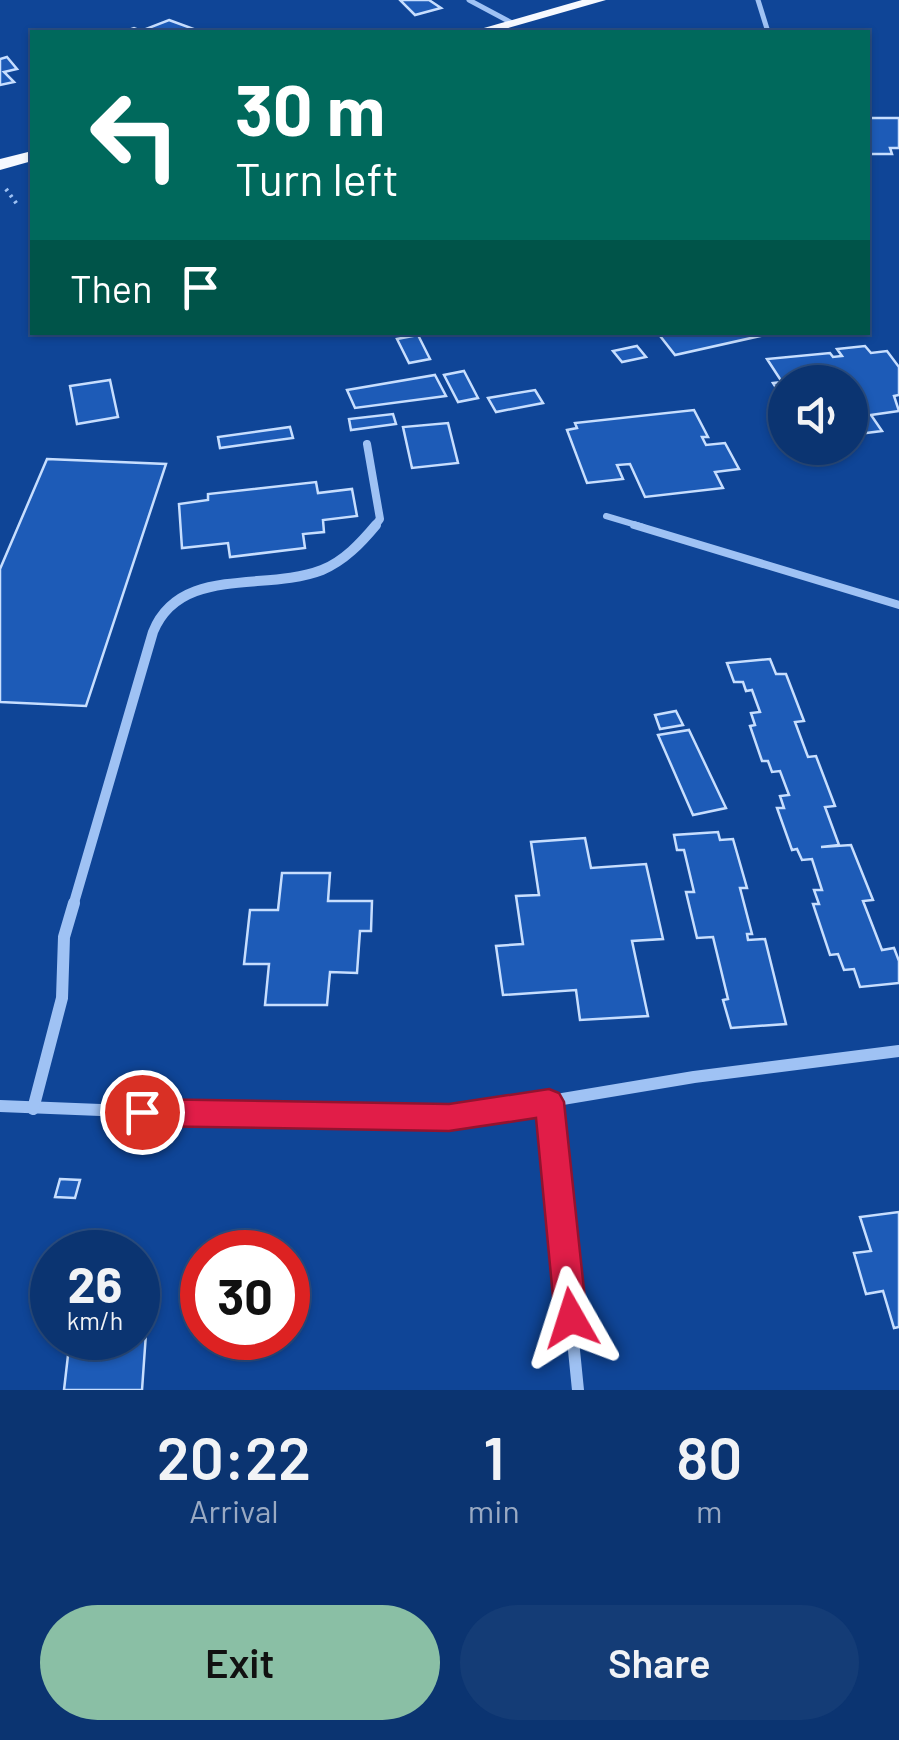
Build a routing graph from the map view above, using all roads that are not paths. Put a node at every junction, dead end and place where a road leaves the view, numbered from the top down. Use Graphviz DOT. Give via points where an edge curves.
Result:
graph roads {
  1 [pos="470,0"];
  2 [pos="599,0"];
  3 [pos="758,0"];
  4 [pos="512,23"];
  5 [pos="486,30"];
  6 [pos="767,30"];
  7 [pos="30,157"];
  8 [pos="0,165"];
  9 [pos="368,444"];
  10 [pos="606,516"];
  11 [pos="899,605"];
  12 [pos="899,1051"];
  13 [pos="549,1102"];
  14 [pos="0,1106"];
  15 [pos="33,1109"];
  16 [pos="578,1390"];
  1 -- 4 [label="lane"];
  2 -- 4 [label="highway"];
  3 -- 6 [label="lane"];
  4 -- 5 [label="highway"];
  7 -- 8 [label="highway"];
  9 -- 15 [label="street" via="380,519 360,547 321,570 193,590 164,608 64,937 62,998"];
  10 -- 11 [label="lane"];
  12 -- 13 [label="street"];
  13 -- 15 [label="street" via="449,1118"];
  13 -- 16 [label="street"];
  14 -- 15 [label="street"];
}
